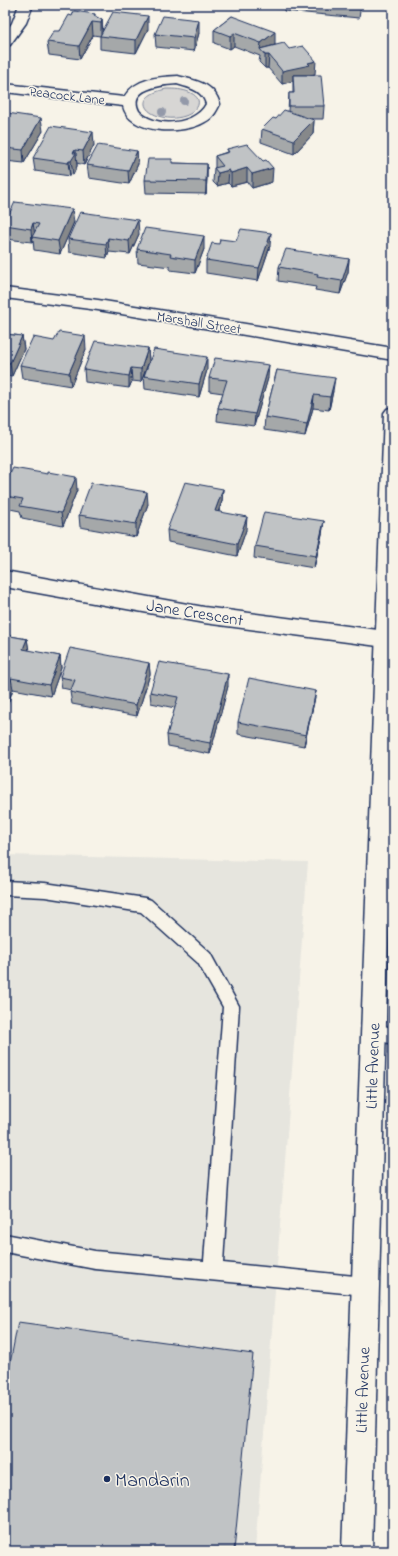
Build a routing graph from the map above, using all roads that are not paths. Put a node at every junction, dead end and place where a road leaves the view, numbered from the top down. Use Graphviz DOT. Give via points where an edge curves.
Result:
graph roads {
  1 [pos="26,5"];
  2 [pos="5,42"];
  3 [pos="5,88"];
  4 [pos="128,102"];
  5 [pos="5,293"];
  6 [pos="393,354"];
  7 [pos="393,413"];
  8 [pos="5,579"];
  9 [pos="390,639"];
  10 [pos="5,888"];
  11 [pos="383,1034"];
  12 [pos="5,1243"];
  13 [pos="213,1272"];
  14 [pos="365,1286"];
  15 [pos="357,1551"];
  1 -- 2 [label="street" via="19,23"];
  3 -- 4 [label="street, Peacock Lane"];
  4 -- 4 [label="street, Peacock Lane" via="135,117 157,126 171,127 197,122 212,109 213,101 210,94 202,88 178,80 150,83 140,88"];
  5 -- 6 [label="street, Marshall Street" via="98,305"];
  7 -- 9 [label="street, Little Avenue"];
  8 -- 9 [label="street, Jane Crescent" via="204,615"];
  9 -- 11 [label="street, Little Avenue"];
  10 -- 13 [label="lane" via="45,890 145,905 204,958 231,1006"];
  11 -- 14 [label="street, Little Avenue"];
  12 -- 13 [label="lane" via="95,1260"];
  13 -- 14 [label="lane"];
  14 -- 15 [label="street, Little Avenue"];
}
